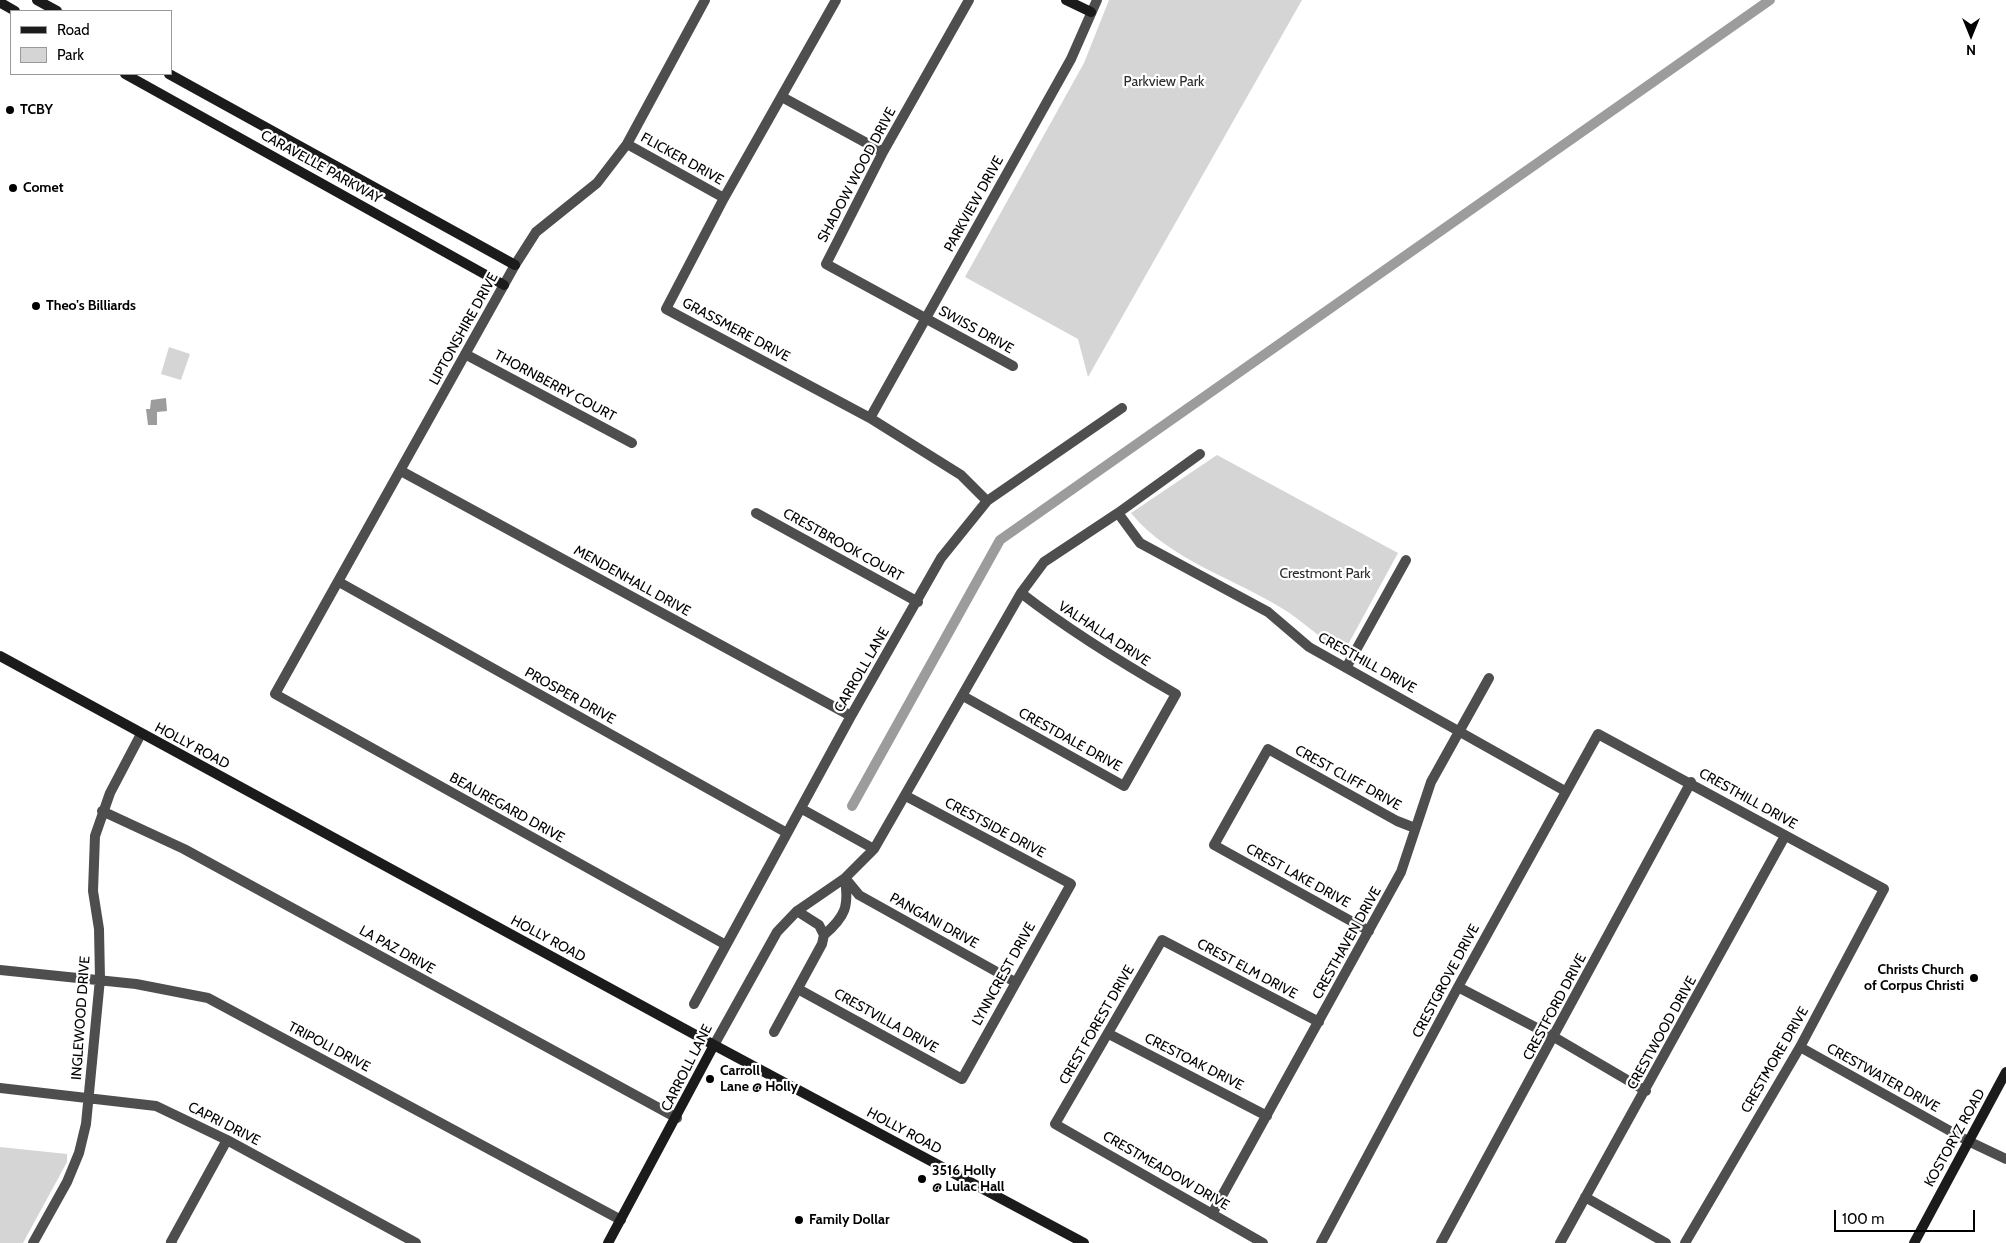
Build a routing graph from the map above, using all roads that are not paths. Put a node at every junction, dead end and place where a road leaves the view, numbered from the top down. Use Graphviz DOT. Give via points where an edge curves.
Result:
graph roads {
  1 [pos="37,0"];
  2 [pos="705,0"];
  3 [pos="836,0"];
  4 [pos="969,0"];
  5 [pos="1066,0"];
  6 [pos="1097,0"];
  7 [pos="1,3"];
  8 [pos="13,10"];
  9 [pos="55,10"];
  10 [pos="1091,12"];
  11 [pos="127,75"];
  12 [pos="171,75"];
  13 [pos="782,97"];
  14 [pos="627,144"];
  15 [pos="883,152"];
  16 [pos="724,198"];
  17 [pos="515,265"];
  18 [pos="504,285"];
  19 [pos="926,318"];
  20 [pos="465,354"];
  21 [pos="1013,366"];
  22 [pos="1122,408"];
  23 [pos="870,418"];
  24 [pos="632,443"];
  25 [pos="1200,454"];
  26 [pos="400,471"];
  27 [pos="987,501"];
  28 [pos="756,512"];
  29 [pos="1118,513"];
  30 [pos="1406,560"];
  31 [pos="339,582"];
  32 [pos="1021,593"];
  33 [pos="918,602"];
  34 [pos="0,656"];
  35 [pos="1346,668"];
  36 [pos="1489,678"];
  37 [pos="276,694"];
  38 [pos="1176,694"];
  39 [pos="962,696"];
  40 [pos="851,716"];
  41 [pos="1460,731"];
  42 [pos="141,734"];
  43 [pos="1598,734"];
  44 [pos="1691,782"];
  45 [pos="1565,790"];
  46 [pos="906,796"];
  47 [pos="802,809"];
  48 [pos="102,811"];
  49 [pos="1415,828"];
  50 [pos="787,833"];
  51 [pos="1786,836"];
  52 [pos="1214,845"];
  53 [pos="874,849"];
  54 [pos="845,878"];
  55 [pos="1071,884"];
  56 [pos="1884,889"];
  57 [pos="798,911"];
  58 [pos="1369,931"];
  59 [pos="824,934"];
  60 [pos="1162,940"];
  61 [pos="726,945"];
  62 [pos="0,970"];
  63 [pos="100,980"];
  64 [pos="1015,982"];
  65 [pos="1458,987"];
  66 [pos="798,988"];
  67 [pos="694,1004"];
  68 [pos="1318,1022"];
  69 [pos="774,1032"];
  70 [pos="1109,1034"];
  71 [pos="1554,1037"];
  72 [pos="714,1046"];
  73 [pos="1800,1047"];
  74 [pos="2006,1072"];
  75 [pos="962,1078"];
  76 [pos="0,1088"];
  77 [pos="1646,1090"];
  78 [pos="89,1096"];
  79 [pos="1267,1116"];
  80 [pos="677,1118"];
  81 [pos="1055,1124"];
  82 [pos="227,1140"];
  83 [pos="1968,1141"];
  84 [pos="2006,1159"];
  85 [pos="1585,1197"];
  86 [pos="1212,1214"];
  87 [pos="621,1220"];
  88 [pos="33,1243"];
  89 [pos="172,1243"];
  90 [pos="416,1243"];
  91 [pos="608,1243"];
  92 [pos="1084,1243"];
  93 [pos="1263,1243"];
  94 [pos="1321,1243"];
  95 [pos="1441,1243"];
  96 [pos="1560,1243"];
  97 [pos="1666,1243"];
  98 [pos="1685,1243"];
  99 [pos="1914,1243"];
  1 -- 9 [label="main road"];
  2 -- 14 [label="street, LIPTONSHIRE DRIVE"];
  3 -- 13 [label="street, GRASSMERE DRIVE"];
  4 -- 15 [label="street, SHADOW WOOD DRIVE"];
  5 -- 10 [label="main road"];
  6 -- 10 [label="street, PARKVIEW DRIVE"];
  7 -- 8 [label="main road"];
  10 -- 19 [label="street, PARKVIEW DRIVE" via="1071,59"];
  11 -- 18 [label="main road, CARAVELLE PARKWAY"];
  12 -- 17 [label="main road, CARAVELLE PARKWAY"];
  13 -- 15 [label="street"];
  13 -- 16 [label="street, GRASSMERE DRIVE"];
  14 -- 16 [label="street, FLICKER DRIVE"];
  14 -- 17 [label="street, LIPTONSHIRE DRIVE" via="597,183 536,232"];
  15 -- 19 [label="street, SHADOW WOOD DRIVE" via="826,264"];
  16 -- 23 [label="street, GRASSMERE DRIVE" via="666,309"];
  17 -- 18 [label="street, LIPTONSHIRE DRIVE"];
  18 -- 20 [label="street, LIPTONSHIRE DRIVE"];
  19 -- 21 [label="street, SWISS DRIVE"];
  19 -- 23 [label="street, PARKVIEW DRIVE"];
  20 -- 24 [label="street, THORNBERRY COURT"];
  20 -- 26 [label="street, LIPTONSHIRE DRIVE"];
  22 -- 27 [label="street, CARROLL LANE"];
  23 -- 27 [label="street, GRASSMERE DRIVE" via="961,475"];
  25 -- 29 [label="street, CARROLL LANE"];
  26 -- 31 [label="street, LIPTONSHIRE DRIVE"];
  26 -- 40 [label="street, MENDENHALL DRIVE"];
  27 -- 33 [label="street, CARROLL LANE" via="942,558"];
  28 -- 33 [label="street, CRESTBROOK COURT"];
  29 -- 32 [label="street, CARROLL LANE" via="1044,562"];
  29 -- 35 [label="street, CRESTHILL DRIVE" via="1140,543 1268,612 1309,647"];
  30 -- 35 [label="street"];
  31 -- 37 [label="street, LIPTONSHIRE DRIVE"];
  31 -- 50 [label="street, PROSPER DRIVE"];
  32 -- 38 [label="street, VALHALLA DRIVE" via="1105,653"];
  32 -- 39 [label="street, CARROLL LANE"];
  33 -- 40 [label="street, CARROLL LANE"];
  34 -- 42 [label="main road, HOLLY ROAD"];
  35 -- 41 [label="street, CRESTHILL DRIVE"];
  36 -- 41 [label="street, CRESTHAVEN DRIVE"];
  37 -- 61 [label="street, BEAUREGARD DRIVE"];
  38 -- 39 [label="street, CRESTDALE DRIVE" via="1124,786"];
  39 -- 46 [label="street, CARROLL LANE"];
  40 -- 47 [label="street, CARROLL LANE"];
  41 -- 45 [label="street, CRESTHILL DRIVE"];
  41 -- 49 [label="street, CRESTHAVEN DRIVE" via="1431,782"];
  42 -- 48 [label="street, INGLEWOOD DRIVE"];
  42 -- 72 [label="main road, HOLLY ROAD"];
  43 -- 44 [label="street, CRESTHILL DRIVE"];
  43 -- 45 [label="street, CRESTGROVE DRIVE"];
  44 -- 51 [label="street, CRESTHILL DRIVE"];
  44 -- 71 [label="street, CRESTFORD DRIVE"];
  45 -- 65 [label="street, CRESTGROVE DRIVE"];
  46 -- 53 [label="street, CARROLL LANE"];
  46 -- 55 [label="street, CRESTSIDE DRIVE"];
  47 -- 50 [label="street, CARROLL LANE"];
  47 -- 53 [label="street"];
  48 -- 63 [label="street, INGLEWOOD DRIVE" via="92,865 99,929"];
  48 -- 80 [label="street, LA PAZ DRIVE" via="192,854"];
  49 -- 52 [label="street, CREST CLIFF DRIVE" via="1396,821 1268,749"];
  49 -- 58 [label="street, CRESTHAVEN DRIVE" via="1401,872"];
  50 -- 61 [label="street, CARROLL LANE"];
  51 -- 56 [label="street, CRESTHILL DRIVE"];
  51 -- 77 [label="street, CRESTWOOD DRIVE"];
  52 -- 58 [label="street, CREST LAKE DRIVE"];
  53 -- 54 [label="street, CARROLL LANE"];
  54 -- 57 [label="street, CARROLL LANE"];
  54 -- 59 [label="street" via="848,902 835,925"];
  54 -- 64 [label="street, PANGANI DRIVE" via="859,895"];
  55 -- 64 [label="street, LYNNCREST DRIVE"];
  56 -- 73 [label="street, CRESTMORE DRIVE"];
  57 -- 59 [label="street" via="819,925"];
  57 -- 72 [label="street, CARROLL LANE" via="776,932"];
  58 -- 68 [label="street, CRESTHAVEN DRIVE"];
  59 -- 66 [label="street" via="822,944"];
  60 -- 68 [label="street, CREST ELM DRIVE"];
  60 -- 70 [label="street, CREST FOREST DRIVE"];
  61 -- 67 [label="street, CARROLL LANE"];
  62 -- 63 [label="street, TRIPOLI DRIVE"];
  63 -- 78 [label="street, INGLEWOOD DRIVE"];
  63 -- 87 [label="street, TRIPOLI DRIVE" via="208,998"];
  64 -- 75 [label="street, LYNNCREST DRIVE"];
  65 -- 71 [label="street"];
  65 -- 94 [label="street, CRESTGROVE DRIVE"];
  66 -- 69 [label="street"];
  66 -- 75 [label="street, CRESTVILLA DRIVE"];
  68 -- 79 [label="street, CRESTHAVEN DRIVE"];
  70 -- 79 [label="street, CRESTOAK DRIVE"];
  70 -- 81 [label="street, CREST FOREST DRIVE"];
  71 -- 77 [label="street"];
  71 -- 95 [label="street, CRESTFORD DRIVE"];
  72 -- 80 [label="main road, CARROLL LANE"];
  72 -- 92 [label="main road, HOLLY ROAD"];
  73 -- 83 [label="street, CRESTWATER DRIVE"];
  73 -- 98 [label="street, CRESTMORE DRIVE"];
  74 -- 83 [label="main road, KOSTORYZ ROAD"];
  76 -- 78 [label="street, CAPRI DRIVE"];
  77 -- 85 [label="street, CRESTWOOD DRIVE"];
  78 -- 82 [label="street, CAPRI DRIVE" via="156,1106"];
  78 -- 88 [label="street, INGLEWOOD DRIVE" via="79,1153 67,1182"];
  79 -- 86 [label="street, CRESTHAVEN DRIVE"];
  80 -- 87 [label="main road, CARROLL LANE"];
  81 -- 86 [label="street, CRESTMEADOW DRIVE"];
  82 -- 89 [label="street"];
  82 -- 90 [label="street, CAPRI DRIVE"];
  83 -- 84 [label="street, CRESTWATER DRIVE"];
  83 -- 99 [label="main road, KOSTORYZ ROAD"];
  85 -- 96 [label="street, CRESTWOOD DRIVE"];
  85 -- 97 [label="street"];
  86 -- 93 [label="street, CRESTMEADOW DRIVE"];
  87 -- 91 [label="main road, CARROLL LANE"];
}
